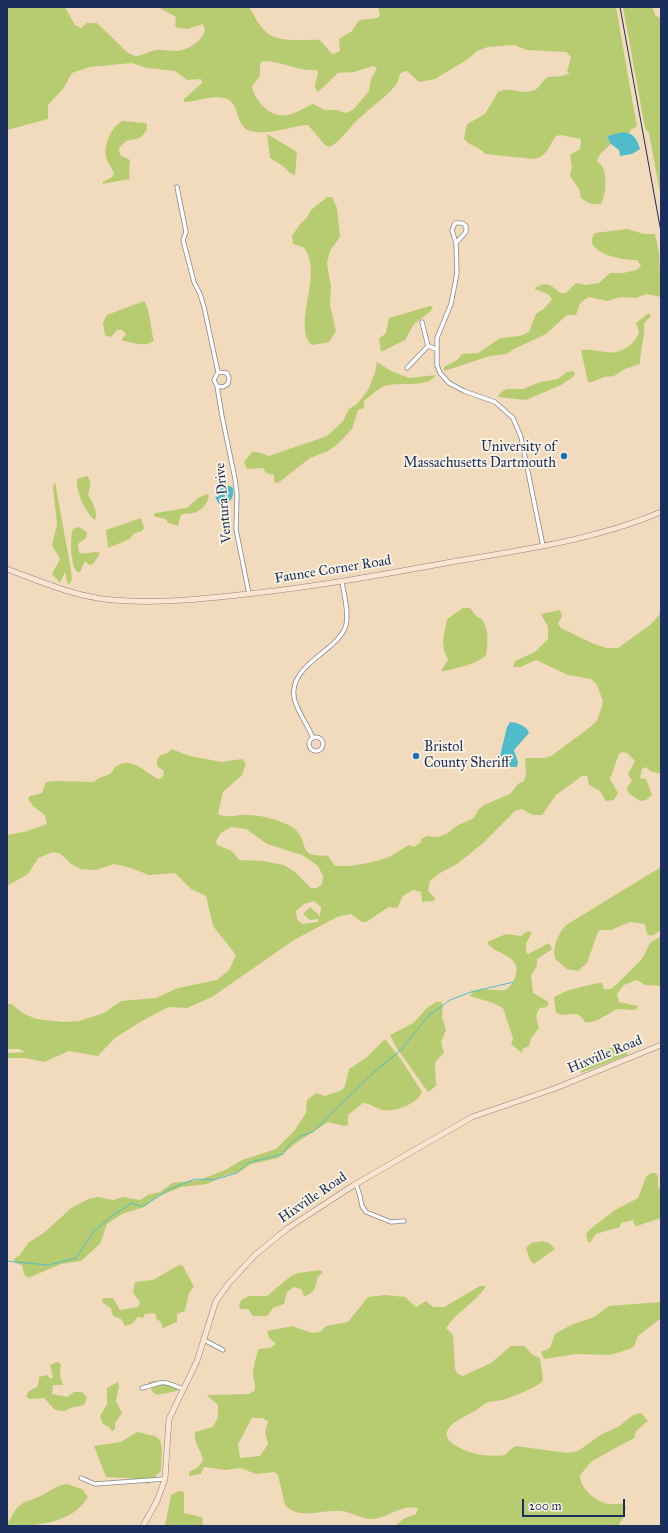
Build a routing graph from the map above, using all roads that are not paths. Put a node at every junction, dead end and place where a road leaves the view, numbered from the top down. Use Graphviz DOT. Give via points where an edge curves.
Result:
graph roads {
  1 [pos="177,187"];
  2 [pos="456,242"];
  3 [pos="422,322"];
  4 [pos="428,346"];
  5 [pos="436,349"];
  6 [pos="407,368"];
  7 [pos="218,372"];
  8 [pos="218,386"];
  9 [pos="661,512"];
  10 [pos="543,546"];
  11 [pos="7,569"];
  12 [pos="342,582"];
  13 [pos="249,594"];
  14 [pos="313,738"];
  15 [pos="661,1045"];
  16 [pos="356,1184"];
  17 [pos="404,1221"];
  18 [pos="204,1340"];
  19 [pos="223,1350"];
  20 [pos="142,1388"];
  21 [pos="183,1389"];
  22 [pos="81,1478"];
  23 [pos="165,1479"];
  24 [pos="143,1526"];
  1 -- 7 [label="street, Ventura Drive" via="186,232 183,240 194,282 204,307"];
  2 -- 2 [label="street" via="452,228 455,224 462,223 466,226 466,232"];
  2 -- 5 [label="street" via="458,267 454,291"];
  3 -- 4 [label="street"];
  4 -- 5 [label="street"];
  4 -- 6 [label="street"];
  5 -- 10 [label="street" via="438,370 445,380 458,389 495,402 507,411 517,424"];
  7 -- 8 [label="street, Ventura Drive" via="214,378"];
  7 -- 8 [label="street" via="227,373 230,379 226,386"];
  8 -- 13 [label="street, Ventura Drive" via="237,490 236,529"];
  9 -- 10 [label="street, Faunce Corner Road" via="606,533"];
  10 -- 12 [label="street, Faunce Corner Road"];
  11 -- 13 [label="street, Faunce Corner Road" via="70,593 112,600 168,600"];
  12 -- 13 [label="street, Faunce Corner Road"];
  12 -- 14 [label="street" via="347,616 344,629 302,672 295,683 296,704"];
  15 -- 16 [label="street, Hixville Road" via="556,1088 472,1117"];
  16 -- 17 [label="street" via="366,1212 391,1222"];
  16 -- 18 [label="street, Hixville Road" via="288,1228 255,1255 216,1301"];
  18 -- 19 [label="street"];
  18 -- 21 [label="street, Hixville Road"];
  20 -- 21 [label="street" via="165,1381"];
  21 -- 23 [label="street, Hixville Road" via="169,1419"];
  22 -- 23 [label="street" via="95,1484"];
  23 -- 24 [label="street, Hixville Road" via="157,1501"];
}
